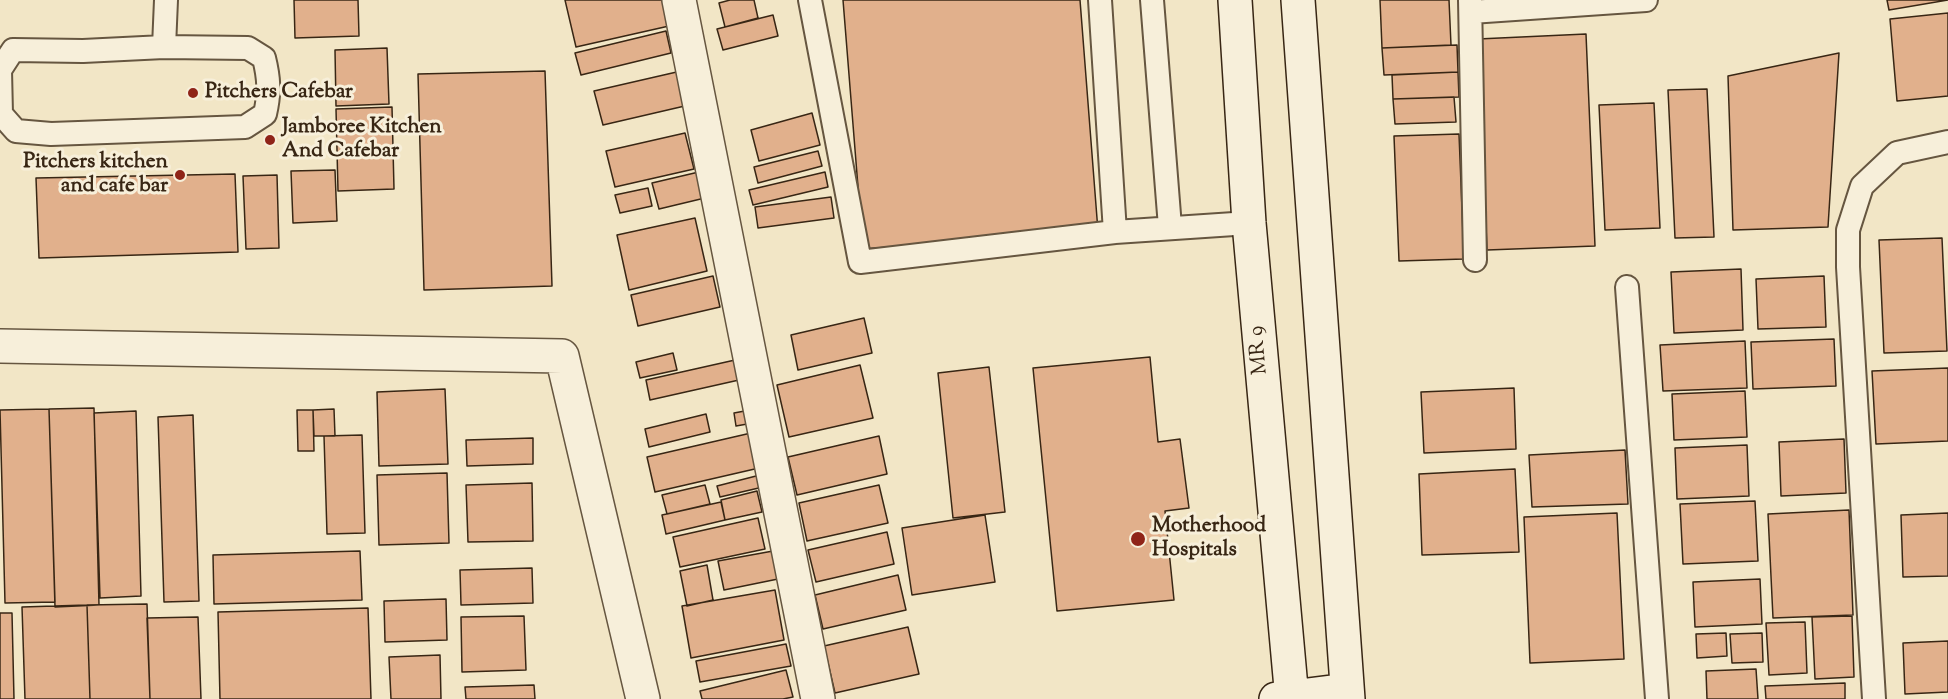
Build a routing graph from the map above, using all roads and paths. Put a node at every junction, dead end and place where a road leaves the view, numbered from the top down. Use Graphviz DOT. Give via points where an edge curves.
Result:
graph roads {
  1 [pos="166,0"];
  2 [pos="679,0"];
  3 [pos="810,0"];
  4 [pos="1100,0"];
  5 [pos="1152,0"];
  6 [pos="1235,0"];
  7 [pos="1298,0"];
  8 [pos="1646,0"];
  9 [pos="1471,6"];
  10 [pos="164,47"];
  11 [pos="1948,142"];
  12 [pos="1249,223"];
  13 [pos="1170,228"];
  14 [pos="1115,232"];
  15 [pos="1474,260"];
  16 [pos="1627,287"];
  17 [pos="0,346"];
  18 [pos="1348,694"];
  19 [pos="1286,698"];
  20 [pos="643,699"];
  21 [pos="818,699"];
  22 [pos="1657,699"];
  23 [pos="1874,699"];
  1 -- 10 [label="lane"];
  2 -- 21 [label="street"];
  3 -- 14 [label="lane" via="860,262"];
  4 -- 14 [label="lane"];
  5 -- 13 [label="lane"];
  6 -- 12 [label="street, MR 9"];
  7 -- 18 [label="street"];
  8 -- 9 [label="lane"];
  9 -- 15 [label="lane"];
  10 -- 10 [label="lane" via="13,50 0,70 1,114 16,132 51,134 245,127 265,114 270,95 264,58 248,48"];
  11 -- 23 [label="lane" via="1897,153 1862,186 1848,230"];
  12 -- 13 [label="lane"];
  12 -- 19 [label="street, MR 9"];
  13 -- 14 [label="lane"];
  16 -- 22 [label="lane"];
  17 -- 20 [label="street" via="562,356"];
  18 -- 19 [label="street"];
}
